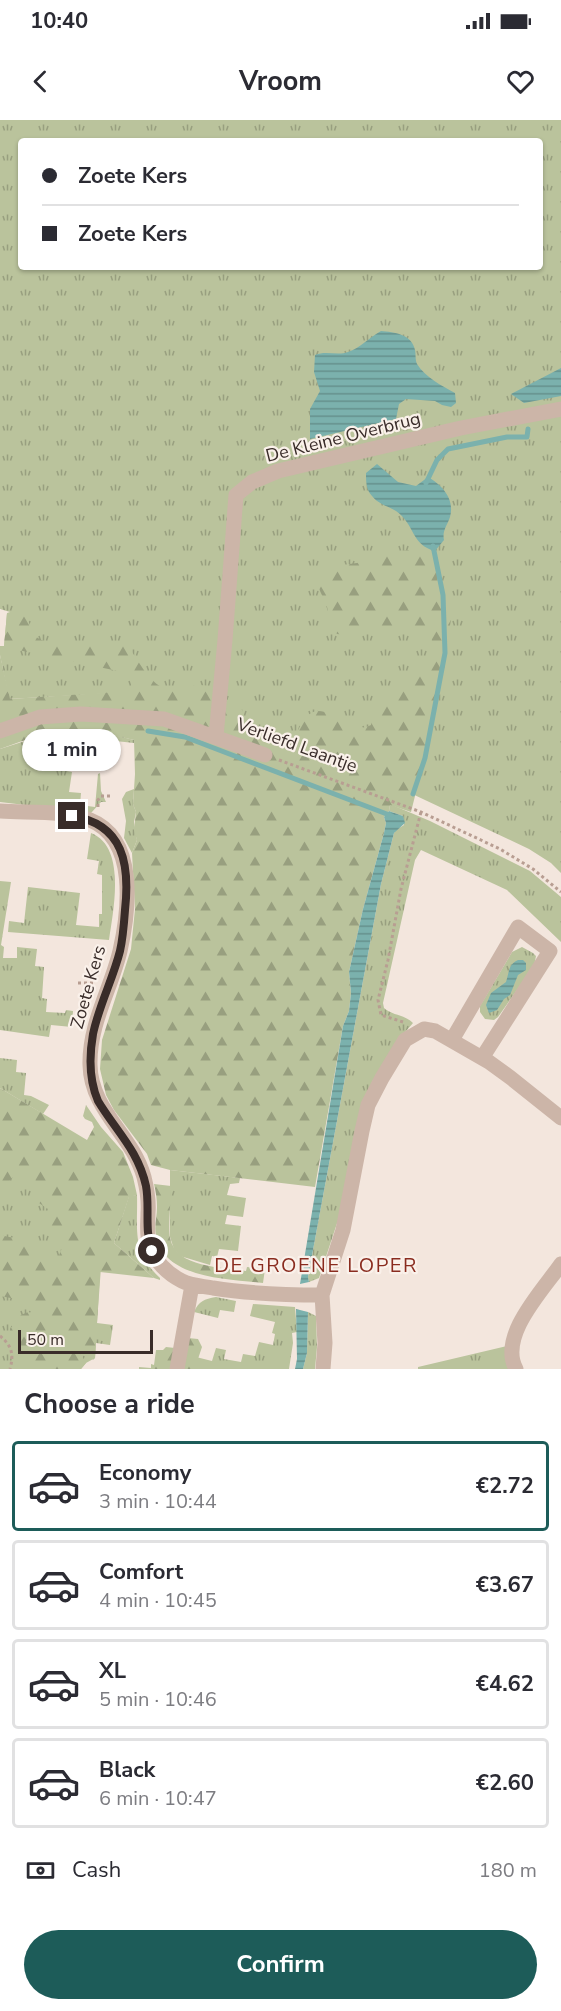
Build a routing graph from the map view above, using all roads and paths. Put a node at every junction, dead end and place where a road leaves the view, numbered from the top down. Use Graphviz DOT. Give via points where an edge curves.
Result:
graph roads {
  1 [pos="561,409"];
  2 [pos="0,731"];
  3 [pos="216,736"];
  4 [pos="265,755"];
  5 [pos="0,811"];
  6 [pos="421,812"];
  7 [pos="561,892"];
  8 [pos="78,983"];
  9 [pos="100,983"];
  10 [pos="415,1034"];
  11 [pos="452,1041"];
  12 [pos="482,1058"];
  13 [pos="561,1118"];
  14 [pos="561,1264"];
  15 [pos="192,1285"];
  16 [pos="322,1295"];
  17 [pos="0,1336"];
  18 [pos="10,1369"];
  19 [pos="177,1369"];
  20 [pos="323,1369"];
  21 [pos="516,1369"];
  1 -- 3 [label="street, De Kleine Overbrug" via="278,471 252,482 236,495"];
  2 -- 3 [label="street, Verliefd Laantje" via="40,717 81,714 164,719"];
  3 -- 4 [label="street, Verliefd Laantje"];
  4 -- 6 [label="path, Verliefd Laantje"];
  5 -- 15 [label="street, Zoete Kers" via="86,819 106,830 120,848 127,883 123,931 93,1035 91,1077 98,1101 134,1151 141,1168 152,1251 168,1272"];
  6 -- 7 [label="path, Verliefd Laantje" via="500,849"];
  6 -- 10 [label="path" via="378,1000 381,1015 405,1023"];
  8 -- 9 [label="path"];
  10 -- 11 [label="street" via="424,1029 435,1031"];
  10 -- 16 [label="street" via="405,1040 369,1104 344,1230"];
  11 -- 12 [label="street"];
  11 -- 12 [label="street" via="518,927 550,951"];
  12 -- 13 [label="street"];
  14 -- 21 [label="street" via="521,1319 511,1357"];
  15 -- 16 [label="street, Zoete Kers" via="248,1293"];
  15 -- 19 [label="street"];
  16 -- 20 [label="street"];
  17 -- 18 [label="path" via="11,1349"];
}
